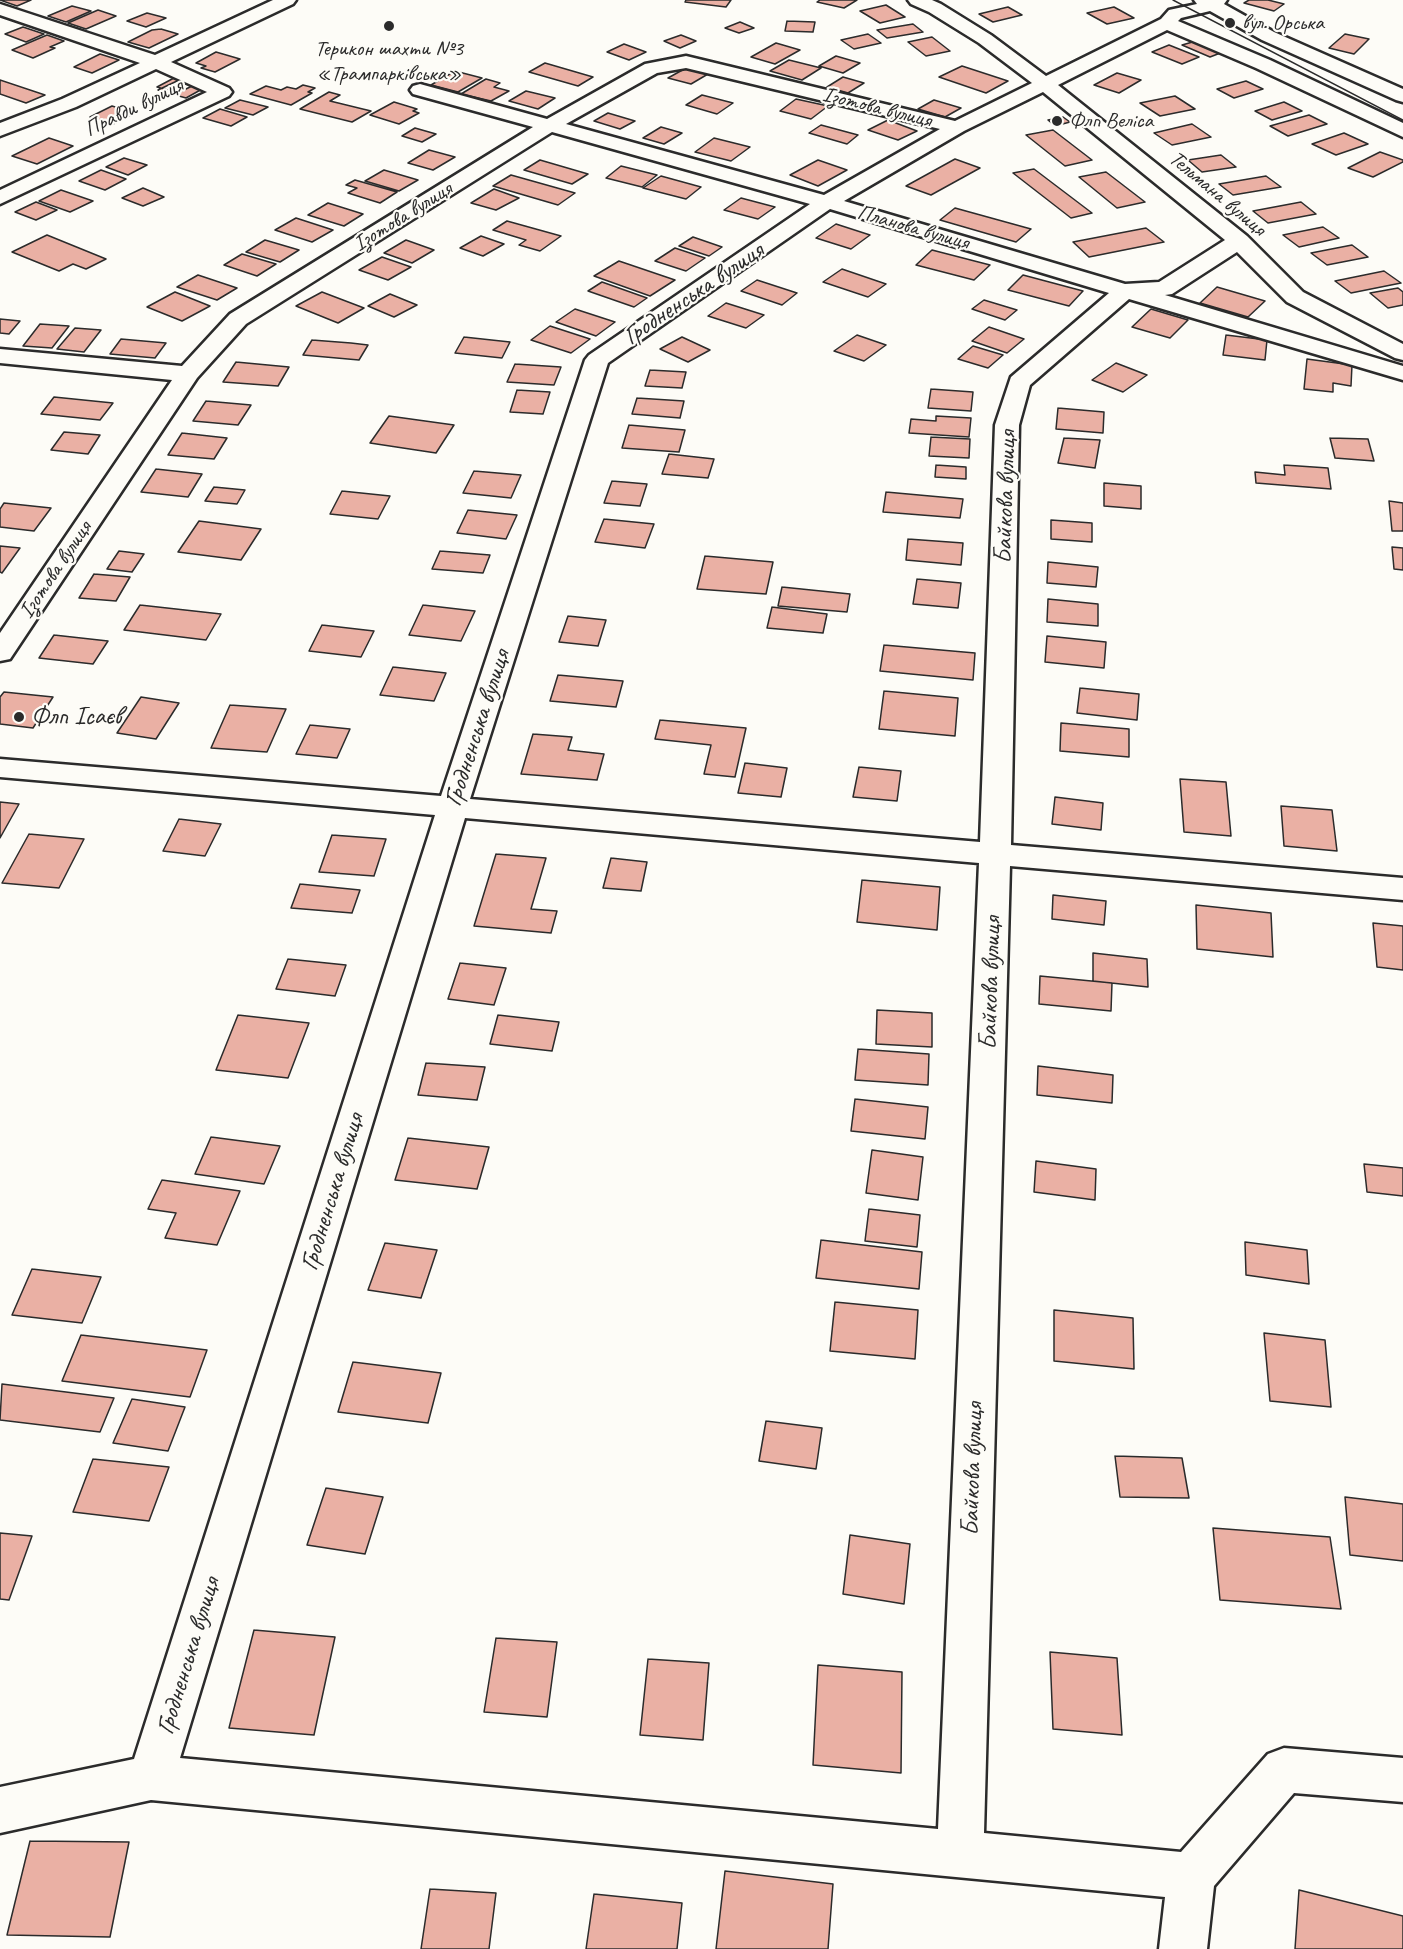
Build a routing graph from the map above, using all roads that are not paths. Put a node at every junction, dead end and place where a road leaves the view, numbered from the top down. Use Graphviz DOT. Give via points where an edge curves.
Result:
graph roads {
  1 [pos="287,0"];
  2 [pos="917,0"];
  3 [pos="1211,2"];
  4 [pos="0,9"];
  5 [pos="1166,14"];
  6 [pos="156,62"];
  7 [pos="1044,83"];
  8 [pos="420,90"];
  9 [pos="1403,96"];
  10 [pos="550,125"];
  11 [pos="957,127"];
  12 [pos="0,130"];
  13 [pos="1403,131"];
  14 [pos="0,198"];
  15 [pos="827,202"];
  16 [pos="1239,241"];
  17 [pos="1126,290"];
  18 [pos="1403,353"];
  19 [pos="0,356"];
  20 [pos="1403,373"];
  21 [pos="189,374"];
  22 [pos="0,653"];
  23 [pos="0,768"];
  24 [pos="453,806"];
  25 [pos="995,855"];
  26 [pos="1403,889"];
  27 [pos="152,1778"];
  28 [pos="1403,1780"];
  29 [pos="0,1810"];
  30 [pos="960,1853"];
  31 [pos="1191,1876"];
  32 [pos="1183,1949"];
  1 -- 6 [label="street, Правди вулиця"];
  2 -- 7 [label="street, Тельмана вулиця" via="985,39"];
  3 -- 5 [label="street, Гродненська вулиця"];
  3 -- 9 [label="street" via="1268,36"];
  4 -- 6 [label="street"];
  5 -- 7 [label="street, Гродненська вулиця"];
  5 -- 13 [label="street"];
  6 -- 12 [label="street, Правди вулиця"];
  6 -- 14 [label="street, Правди вулиця" via="222,92"];
  7 -- 11 [label="street, Гродненська вулиця"];
  7 -- 16 [label="street, Тельмана вулиця"];
  8 -- 10 [label="street, Планова вулиця"];
  10 -- 11 [label="street, Ізотова вулиця" via="652,68 686,62"];
  10 -- 15 [label="street, Планова вулиця"];
  10 -- 21 [label="street, Ізотова вулиця" via="238,319"];
  11 -- 15 [label="street, Гродненська вулиця"];
  15 -- 17 [label="street, Планова вулиця"];
  15 -- 24 [label="street, Гродненська вулиця" via="597,360"];
  16 -- 17 [label="street" via="1164,288"];
  16 -- 18 [label="street, Тельмана вулиця" via="1295,297"];
  17 -- 20 [label="street, Планова вулиця"];
  17 -- 25 [label="street, Байкова вулиця" via="1019,382 1007,425"];
  19 -- 21 [label="street"];
  21 -- 22 [label="street, Ізотова вулиця"];
  23 -- 24 [label="street"];
  24 -- 25 [label="street"];
  24 -- 27 [label="street, Гродненська вулиця"];
  25 -- 26 [label="street"];
  25 -- 30 [label="street, Байкова вулиця"];
  27 -- 29 [label="street"];
  27 -- 30 [label="street"];
  28 -- 31 [label="street" via="1284,1770"];
  30 -- 31 [label="street"];
  31 -- 32 [label="street"];
}
